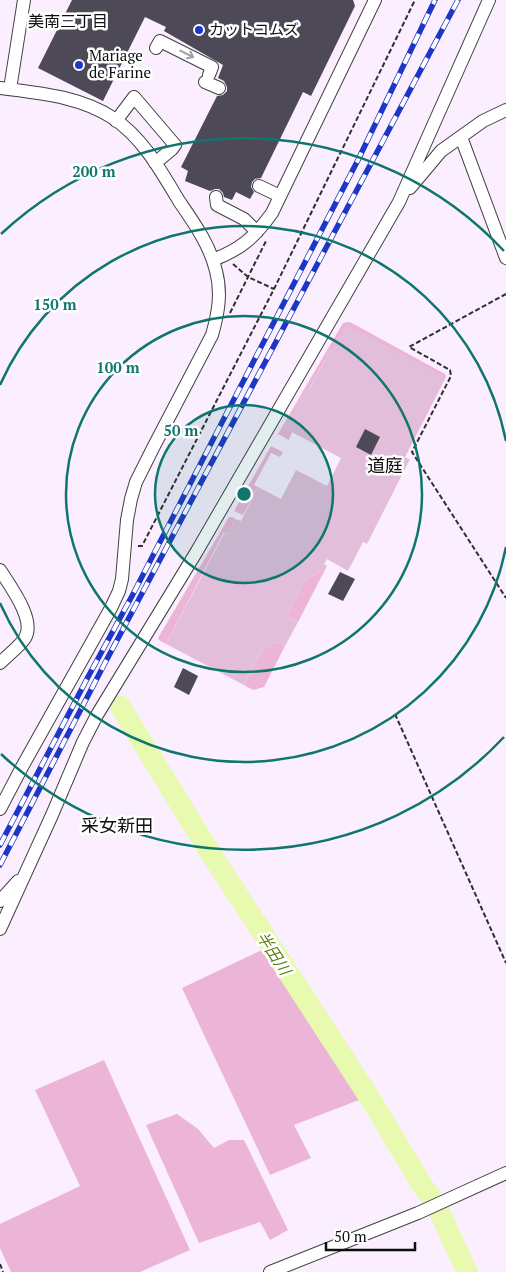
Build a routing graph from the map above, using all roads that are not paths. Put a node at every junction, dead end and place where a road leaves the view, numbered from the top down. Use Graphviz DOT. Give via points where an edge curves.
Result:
graph roads {
  1 [pos="24,0"];
  2 [pos="489,0"];
  3 [pos="372,2"];
  4 [pos="156,48"];
  5 [pos="5,88"];
  6 [pos="219,88"];
  7 [pos="506,110"];
  8 [pos="116,121"];
  9 [pos="460,137"];
  10 [pos="155,163"];
  11 [pos="259,186"];
  12 [pos="280,196"];
  13 [pos="216,197"];
  14 [pos="398,202"];
  15 [pos="261,237"];
  16 [pos="506,258"];
  17 [pos="213,260"];
  18 [pos="0,570"];
  19 [pos="0,663"];
  20 [pos="0,808"];
  21 [pos="26,872"];
  22 [pos="0,901"];
  23 [pos="0,929"];
  24 [pos="506,1173"];
  25 [pos="270,1272"];
  1 -- 5 [label="street"];
  2 -- 14 [label="street"];
  3 -- 12 [label="street"];
  4 -- 6 [label="street, one-way" via="160,41 212,67 207,79"];
  5 -- 8 [label="street" via="76,101"];
  7 -- 9 [label="street"];
  8 -- 10 [label="street" via="132,134"];
  8 -- 10 [label="street" via="134,97 156,115 175,145"];
  9 -- 14 [label="street" via="440,151"];
  9 -- 16 [label="street"];
  10 -- 17 [label="street" via="198,229"];
  11 -- 12 [label="street"];
  12 -- 15 [label="street"];
  13 -- 15 [label="street" via="217,205 244,219"];
  14 -- 21 [label="street" via="197,551 97,715"];
  15 -- 17 [label="street" via="251,239"];
  17 -- 20 [label="street" via="219,291 216,322 136,482 127,520 119,591"];
  18 -- 19 [label="street" via="25,613 29,628 25,638"];
  21 -- 22 [label="street"];
  21 -- 23 [label="street"];
  24 -- 25 [label="street" via="418,1213"];
}
